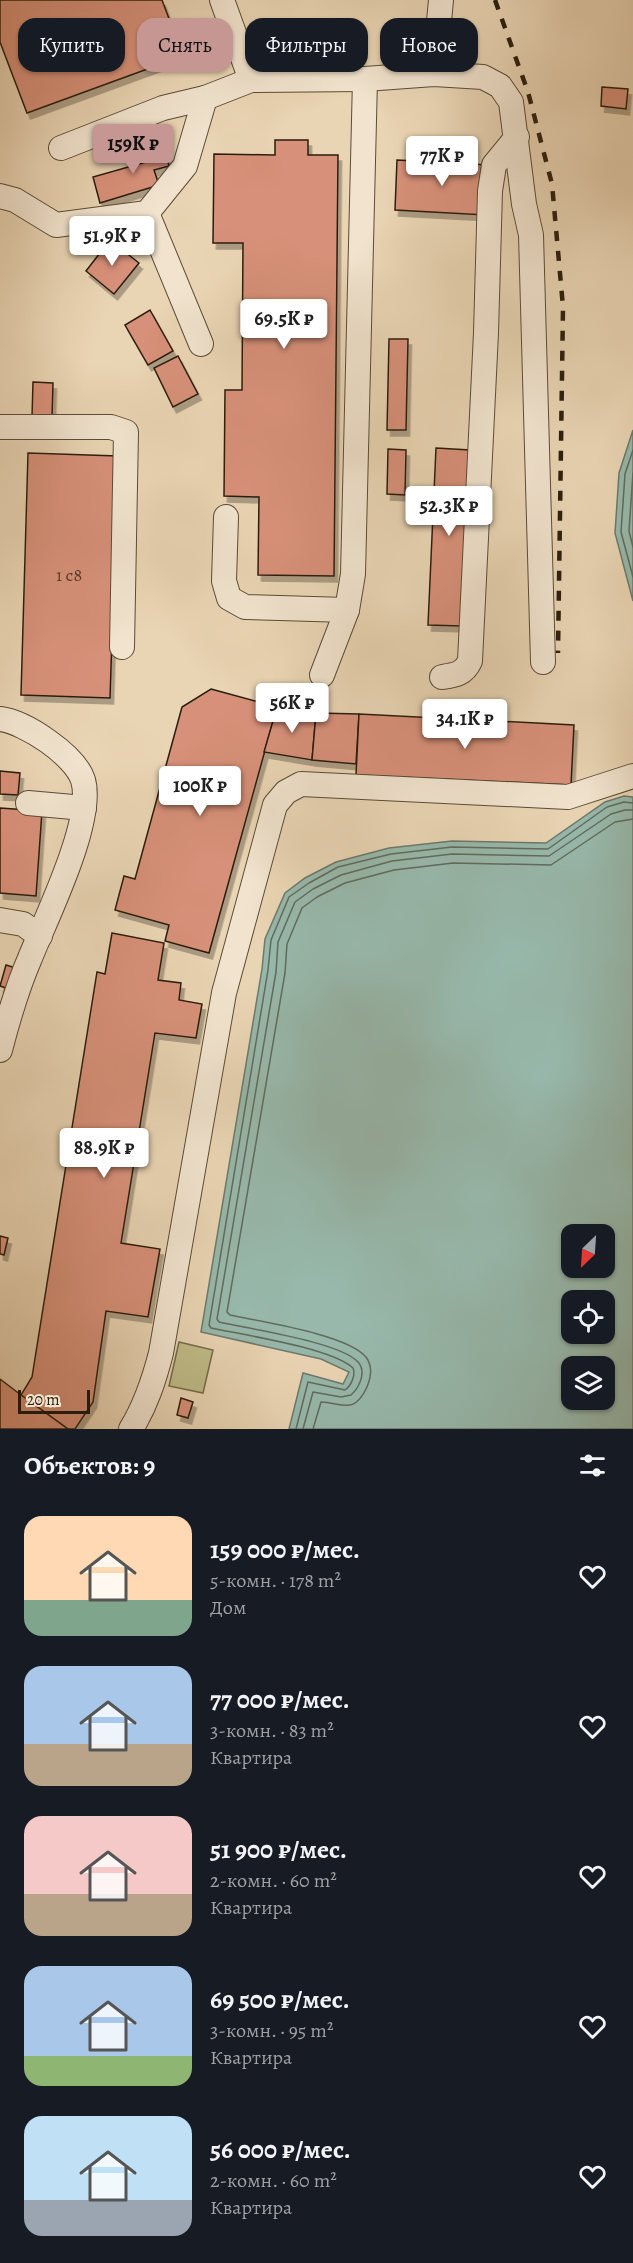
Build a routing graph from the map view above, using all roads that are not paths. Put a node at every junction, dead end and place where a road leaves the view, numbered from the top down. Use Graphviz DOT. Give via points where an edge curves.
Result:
graph roads {
  1 [pos="222,0"];
  2 [pos="441,0"];
  3 [pos="434,74"];
  4 [pos="365,79"];
  5 [pos="251,80"];
  6 [pos="205,98"];
  7 [pos="517,137"];
  8 [pos="61,148"];
  9 [pos="0,196"];
  10 [pos="147,213"];
  11 [pos="201,344"];
  12 [pos="0,427"];
  13 [pos="226,517"];
  14 [pos="346,610"];
  15 [pos="122,648"];
  16 [pos="543,662"];
  17 [pos="322,675"];
  18 [pos="441,677"];
  19 [pos="0,719"];
  20 [pos="633,776"];
  21 [pos="28,803"];
  22 [pos="84,808"];
  23 [pos="0,920"];
  24 [pos="40,936"];
  25 [pos="5,1011"];
  26 [pos="0,1050"];
  27 [pos="131,1429"];
  1 -- 5 [label="lane"];
  2 -- 3 [label="lane"];
  3 -- 4 [label="lane"];
  3 -- 7 [label="lane" via="483,77 500,86 511,102"];
  4 -- 5 [label="lane"];
  4 -- 14 [label="lane" via="353,574"];
  5 -- 6 [label="lane"];
  6 -- 8 [label="lane" via="163,108"];
  6 -- 10 [label="lane" via="185,166"];
  7 -- 16 [label="lane" via="531,235"];
  7 -- 18 [label="lane" via="494,165 490,191 470,661 457,675"];
  9 -- 10 [label="lane" via="15,200 56,225"];
  10 -- 11 [label="lane"];
  12 -- 15 [label="lane" via="111,427 126,432"];
  13 -- 14 [label="lane" via="224,581 229,598 245,607"];
  14 -- 17 [label="lane"];
  19 -- 22 [label="lane" via="32,731 70,760 83,779"];
  20 -- 27 [label="lane" via="568,797 301,784 286,792 275,805 224,993 161,1353 140,1416"];
  21 -- 22 [label="lane"];
  22 -- 24 [label="lane"];
  23 -- 24 [label="lane" via="23,924"];
  24 -- 25 [label="lane"];
  25 -- 26 [label="lane"];
}
